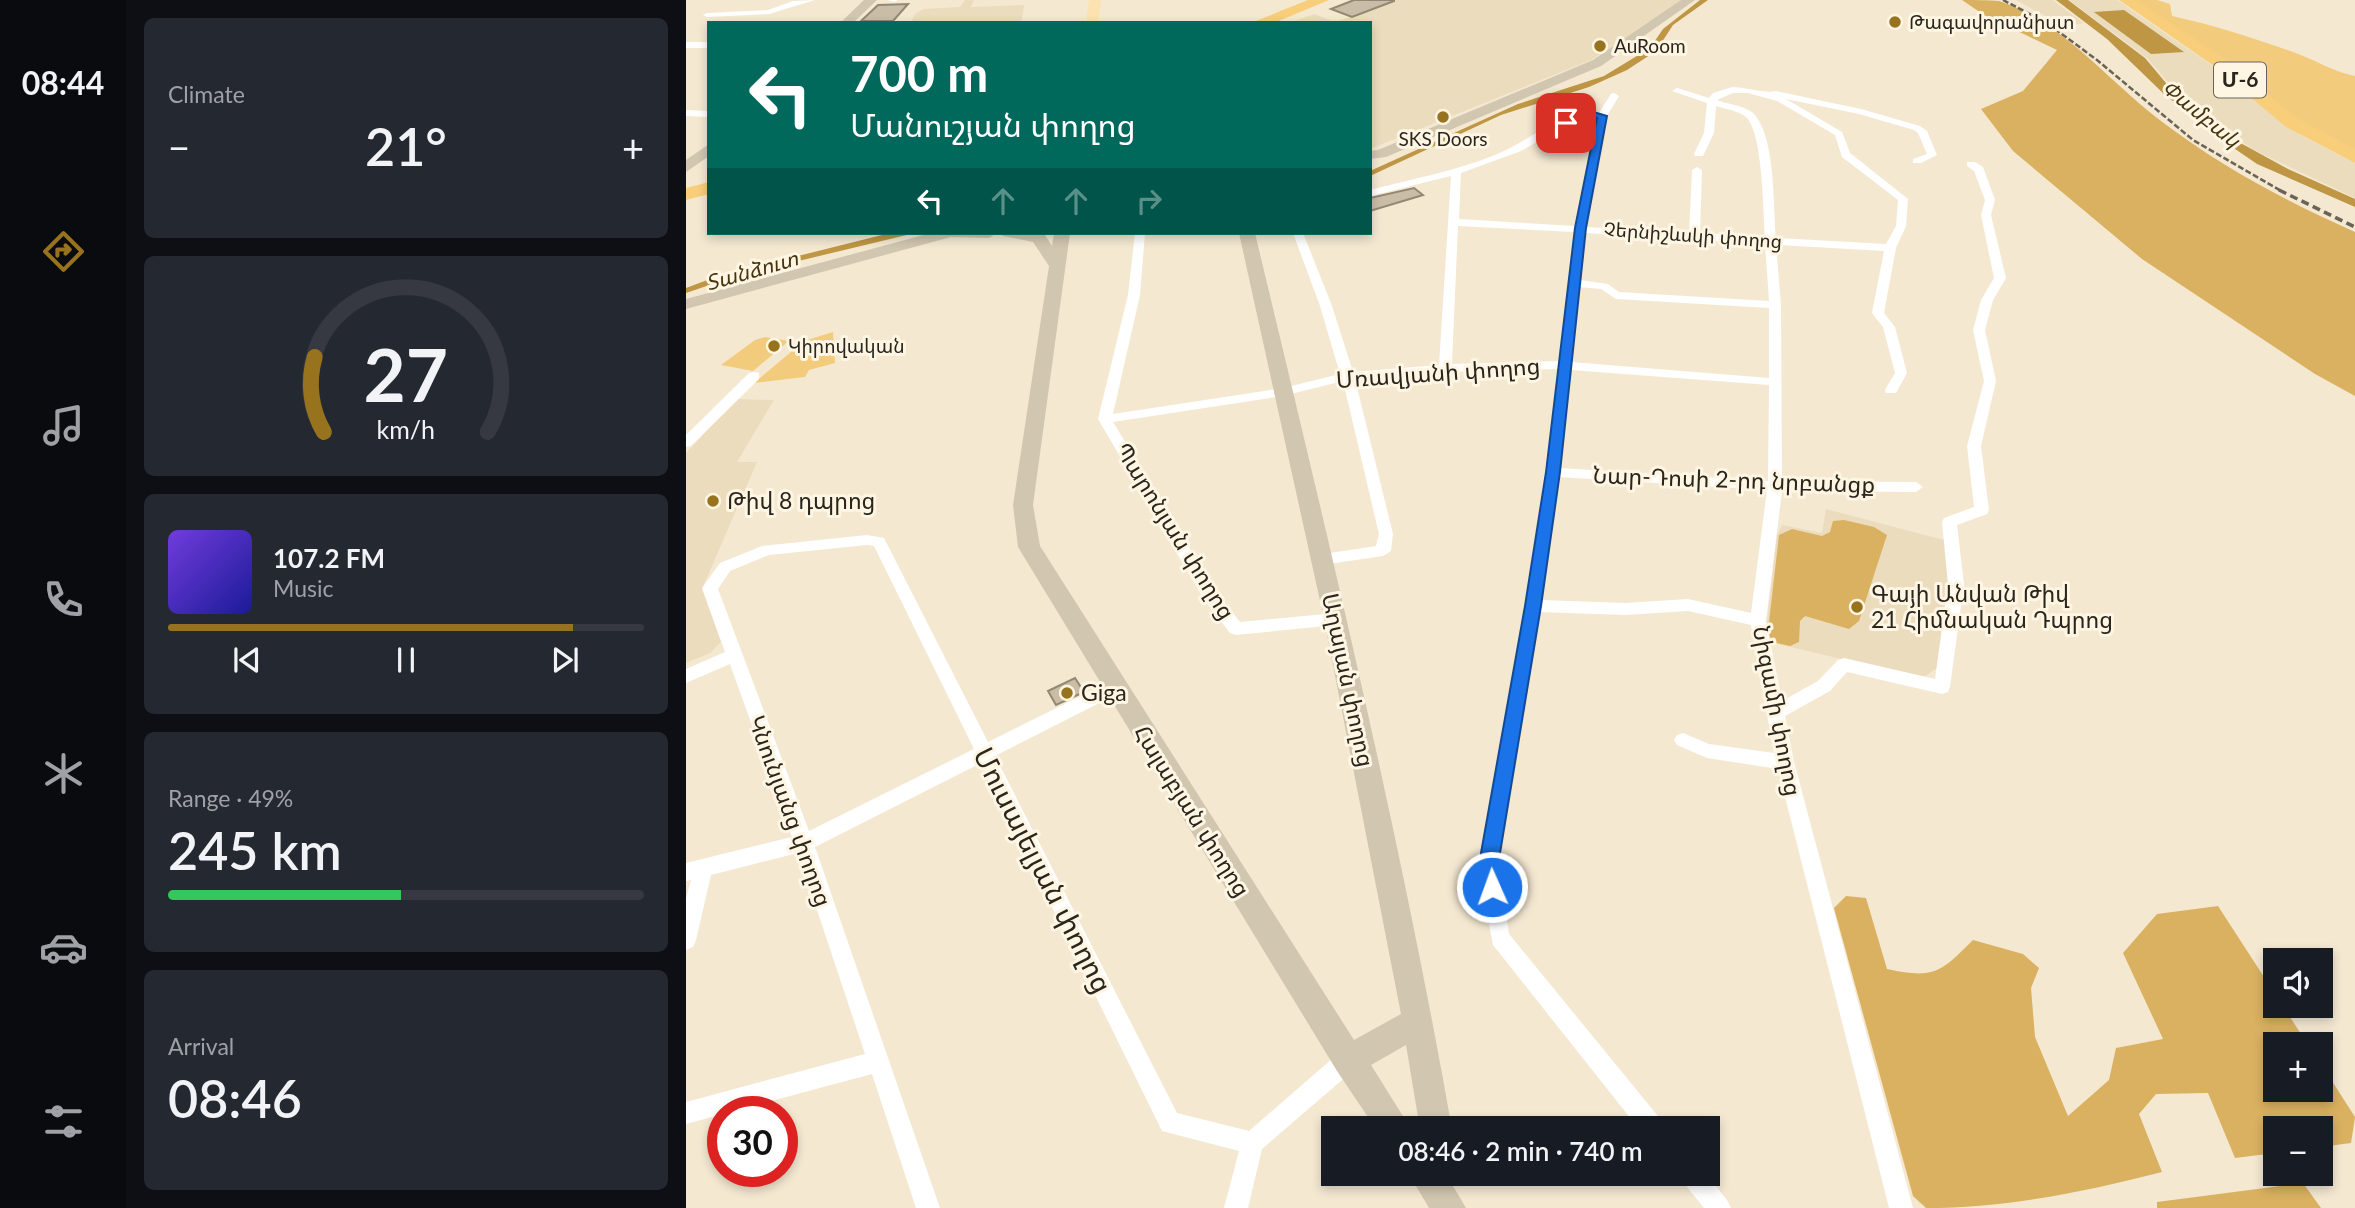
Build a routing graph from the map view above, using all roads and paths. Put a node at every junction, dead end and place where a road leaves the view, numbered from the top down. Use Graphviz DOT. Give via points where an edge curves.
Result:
graph roads {
  1 [pos="811,0"];
  2 [pos="871,0"];
  3 [pos="1095,0"];
  4 [pos="1322,0"];
  5 [pos="1689,0"];
  6 [pos="2126,0"];
  7 [pos="707,15"];
  8 [pos="848,21"];
  9 [pos="1092,21"];
  10 [pos="1264,21"];
  11 [pos="686,45"];
  12 [pos="707,45"];
  13 [pos="1677,91"];
  14 [pos="1760,91"];
  15 [pos="1614,96"];
  16 [pos="1712,100"];
  17 [pos="686,113"];
  18 [pos="707,114"];
  19 [pos="1602,116"];
  20 [pos="707,150"];
  21 [pos="1699,154"];
  22 [pos="1372,155"];
  23 [pos="2355,157"];
  24 [pos="1917,161"];
  25 [pos="1970,164"];
  26 [pos="686,168"];
  27 [pos="1456,170"];
  28 [pos="1698,170"];
  29 [pos="686,182"];
  30 [pos="707,182"];
  31 [pos="707,189"];
  32 [pos="1372,192"];
  33 [pos="686,194"];
  34 [pos="1453,222"];
  35 [pos="1580,228"];
  36 [pos="941,235"];
  37 [pos="1021,235"];
  38 [pos="1062,235"];
  39 [pos="1140,235"];
  40 [pos="1247,235"];
  41 [pos="1299,235"];
  42 [pos="1694,235"];
  43 [pos="1769,240"];
  44 [pos="1890,248"];
  45 [pos="1057,266"];
  46 [pos="1574,283"];
  47 [pos="686,304"];
  48 [pos="1774,305"];
  49 [pos="1564,366"];
  50 [pos="1445,368"];
  51 [pos="754,376"];
  52 [pos="1347,376"];
  53 [pos="1775,383"];
  54 [pos="1891,390"];
  55 [pos="1283,392"];
  56 [pos="1105,419"];
  57 [pos="686,443"];
  58 [pos="1553,472"];
  59 [pos="1775,486"];
  60 [pos="1916,487"];
  61 [pos="879,542"];
  62 [pos="1322,559"];
  63 [pos="1533,606"];
  64 [pos="1336,619"];
  65 [pos="1758,621"];
  66 [pos="734,655"];
  67 [pos="686,676"];
  68 [pos="1115,687"];
  69 [pos="1776,712"];
  70 [pos="1684,740"];
  71 [pos="985,752"];
  72 [pos="1785,762"];
  73 [pos="804,844"];
  74 [pos="694,870"];
  75 [pos="686,940"];
  76 [pos="1418,1022"];
  77 [pos="1348,1060"];
  78 [pos="877,1062"];
  79 [pos="686,1113"];
  80 [pos="1386,1116"];
  81 [pos="1434,1116"];
  82 [pos="1643,1116"];
  83 [pos="1252,1143"];
  84 [pos="1434,1186"];
  85 [pos="1446,1186"];
  86 [pos="1701,1186"];
  87 [pos="928,1208"];
  88 [pos="1236,1208"];
  89 [pos="1449,1208"];
  90 [pos="1719,1208"];
  91 [pos="1901,1208"];
  1 -- 7 [label="street" via="769,12"];
  2 -- 8 [label="street"];
  3 -- 9 [label="main road"];
  4 -- 10 [label="highway"];
  5 -- 22 [label="street" via="1597,63"];
  6 -- 23 [label="highway, Մ-6" via="2217,61 2292,123"];
  11 -- 12 [label="street"];
  13 -- 16 [label="street, Նիզամի փողոց"];
  14 -- 16 [label="street" via="1730,90"];
  14 -- 24 [label="street" via="1917,128 1932,155"];
  14 -- 44 [label="street" via="1839,134 1846,155 1903,198 1901,226"];
  15 -- 19 [label="street"];
  16 -- 21 [label="street" via="1709,134"];
  16 -- 43 [label="street, Նիզամի փողոց" via="1748,113 1758,127"];
  17 -- 18 [label="street"];
  19 -- 27 [label="street" via="1590,114 1541,132 1513,150"];
  19 -- 35 [label="street"];
  20 -- 26 [label="street"];
  25 -- 69 [label="street" via="1979,169 1990,200 1986,215 2000,278 1987,300 1979,330 1990,381 1974,446 1982,510 1949,522 1956,584 1942,687 1844,665 1824,685"];
  27 -- 32 [label="street"];
  27 -- 34 [label="street"];
  28 -- 42 [label="street"];
  29 -- 30 [label="highway"];
  31 -- 33 [label="highway"];
  34 -- 35 [label="street, Չերնիշևսկի փողոց"];
  34 -- 50 [label="street"];
  35 -- 42 [label="street, Չերնիշևսկի փողոց"];
  35 -- 46 [label="street"];
  36 -- 47 [label="street"];
  37 -- 45 [label="street" via="1039,238"];
  38 -- 45 [label="street, Հալաբյան փողոց"];
  39 -- 56 [label="street" via="1134,295"];
  40 -- 55 [label="street, Աղայան փողոց"];
  41 -- 52 [label="street" via="1321,286"];
  42 -- 43 [label="street, Չերնիշևսկի փողոց"];
  43 -- 44 [label="street, Չերնիշևսկի փողոց"];
  43 -- 48 [label="street, Նիզամի փողոց"];
  44 -- 54 [label="street" via="1878,313 1889,327 1901,373"];
  45 -- 68 [label="street, Հալաբյան փողոց" via="1023,505 1026,533 1029,547"];
  46 -- 48 [label="street" via="1604,286 1616,295"];
  46 -- 49 [label="street"];
  48 -- 53 [label="street, Նիզամի փողոց"];
  49 -- 50 [label="street, Մռավյանի փողոց"];
  49 -- 53 [label="street, Մռավյանի փողոց"];
  49 -- 58 [label="street"];
  50 -- 52 [label="street, Մռավյանի փողոց"];
  51 -- 57 [label="street"];
  52 -- 55 [label="street, Մռավյանի փողոց"];
  52 -- 62 [label="street" via="1386,543 1383,551"];
  53 -- 59 [label="street, Նիզամի փողոց"];
  55 -- 56 [label="street, Մռավյանի փողոց"];
  55 -- 62 [label="street, Աղայան փողոց"];
  56 -- 64 [label="street, Պարոնյան փողոց" via="1211,597 1236,629"];
  58 -- 59 [label="street, Նար-Դոսի 2-րդ նրբանցք"];
  58 -- 63 [label="street"];
  59 -- 60 [label="street, Նար-Դոսի 2-րդ նրբանցք"];
  59 -- 65 [label="street, Նիզամի փողոց"];
  61 -- 66 [label="street, Կնունյանց փողոց" via="767,550 726,567 710,588"];
  61 -- 71 [label="street, Մուսայելյան փողոց"];
  62 -- 64 [label="street, Աղայան փողոց"];
  63 -- 65 [label="street" via="1688,606"];
  63 -- 82 [label="street" via="1491,853 1500,939"];
  64 -- 76 [label="street, Աղայան փողոց"];
  65 -- 69 [label="street, Նիզամի փողոց"];
  66 -- 67 [label="street"];
  66 -- 73 [label="street, Կնունյանց փողոց"];
  68 -- 71 [label="street"];
  68 -- 77 [label="street, Հալաբյան փողոց"];
  69 -- 72 [label="street, Նիզամի փողոց"];
  70 -- 72 [label="street" via="1707,751"];
  71 -- 73 [label="street"];
  71 -- 83 [label="street, Մուսայելյան փողոց" via="1170,1123"];
  72 -- 91 [label="street, Նիզամի փողոց"];
  73 -- 74 [label="street"];
  73 -- 78 [label="street, Կնունյանց փողոց"];
  74 -- 75 [label="street"];
  76 -- 77 [label="street"];
  76 -- 81 [label="street, Աղայան փողոց"];
  77 -- 80 [label="street, Հալաբյան փողոց"];
  77 -- 83 [label="street"];
  78 -- 79 [label="street"];
  78 -- 87 [label="street, Կնունյանց փողոց"];
  83 -- 88 [label="street"];
  84 -- 89 [label="street"];
  85 -- 89 [label="street"];
  86 -- 90 [label="street"];
}
